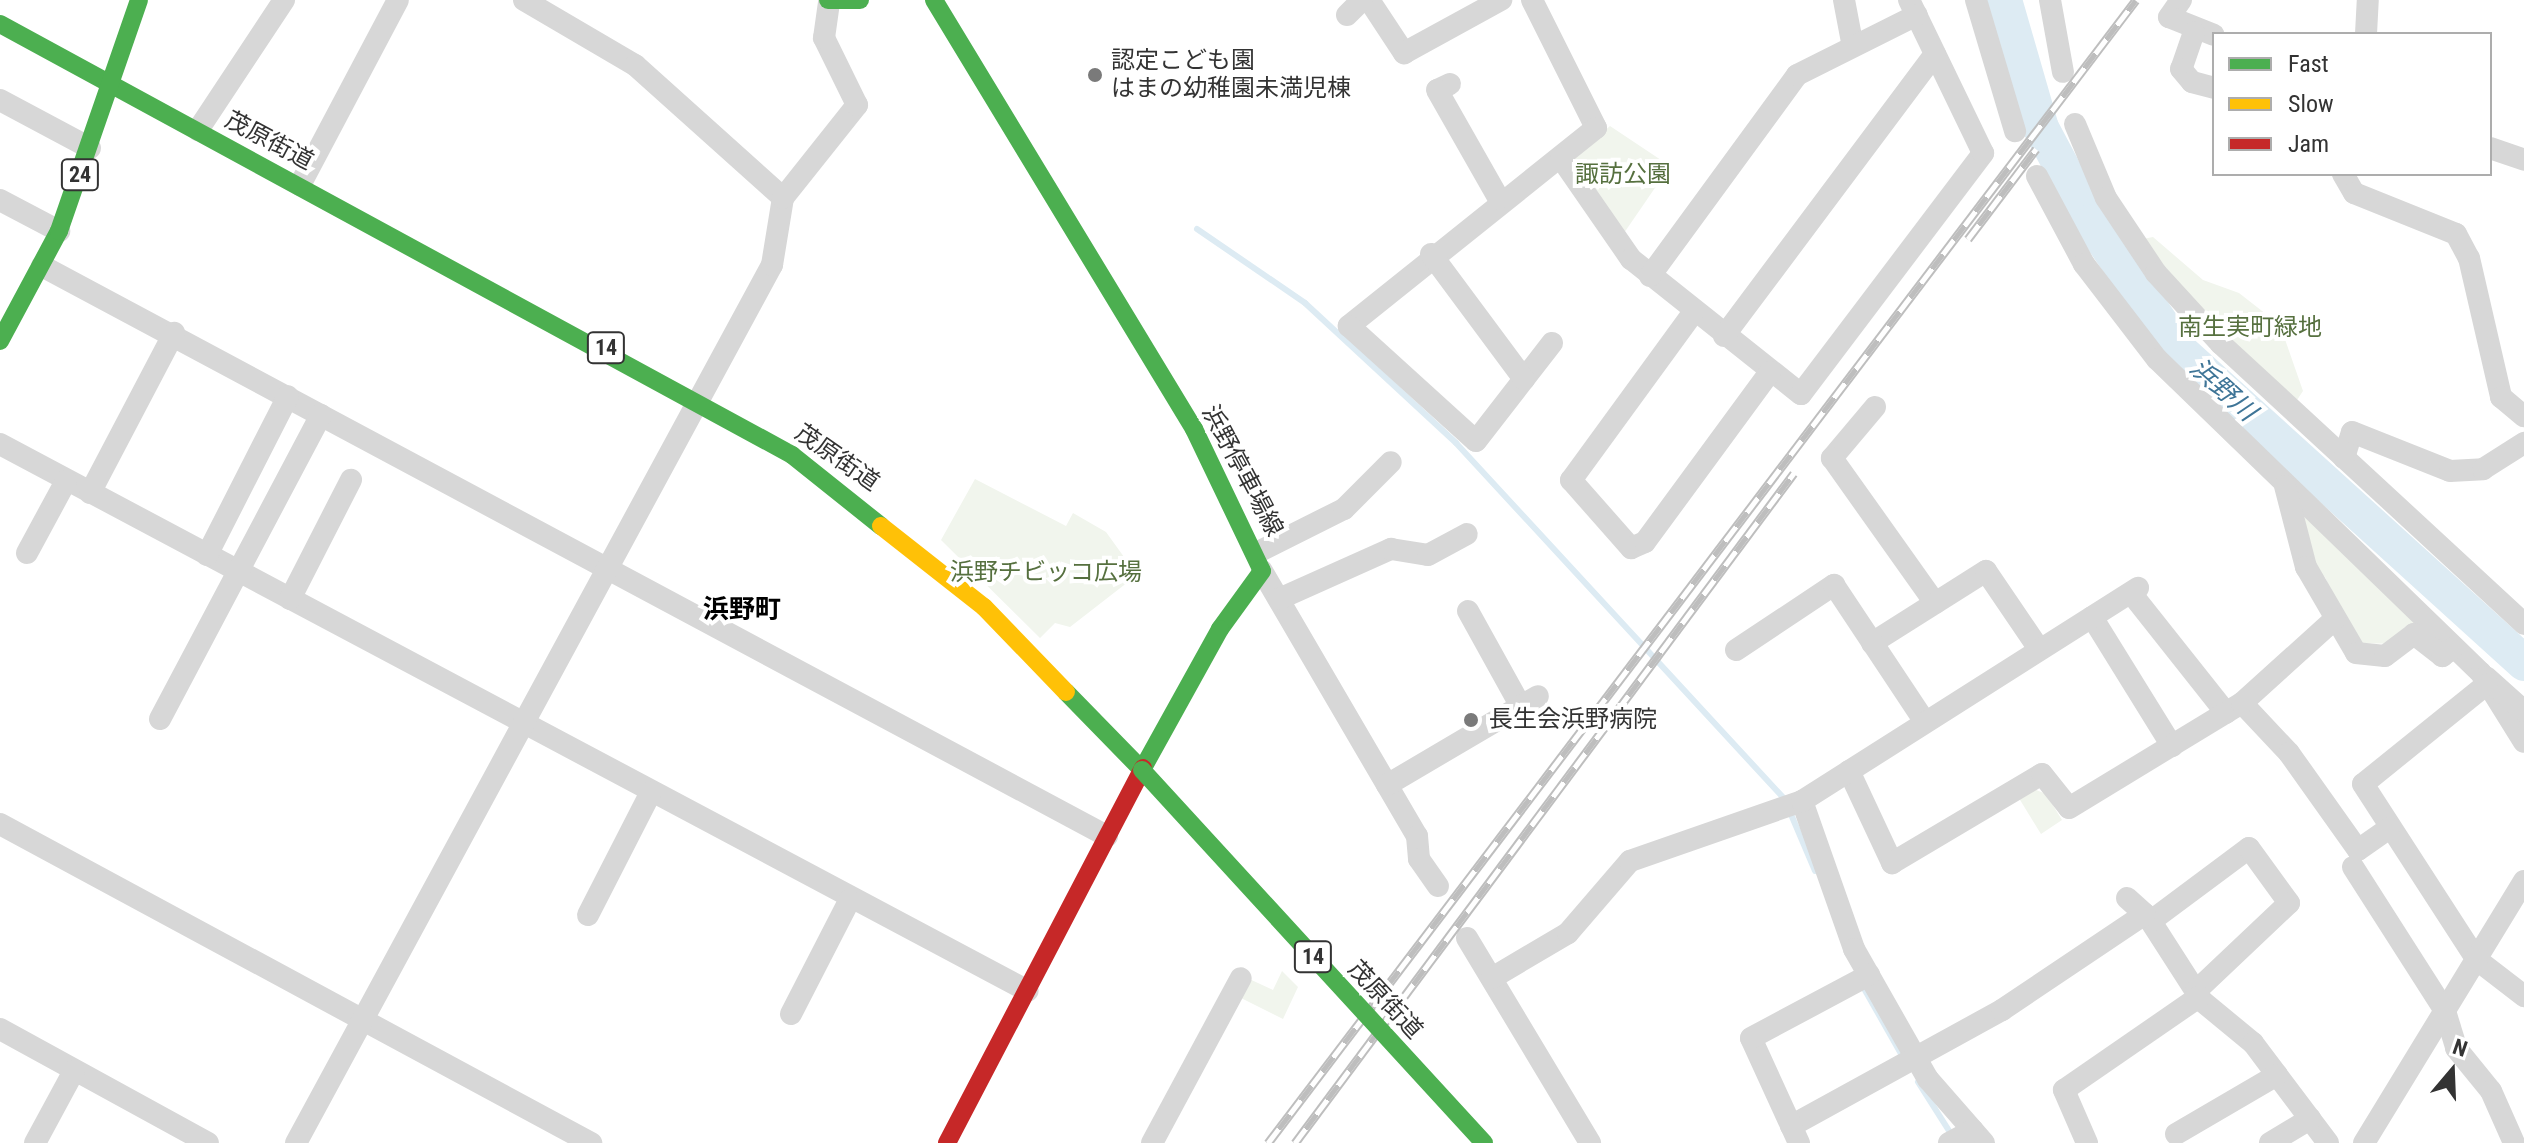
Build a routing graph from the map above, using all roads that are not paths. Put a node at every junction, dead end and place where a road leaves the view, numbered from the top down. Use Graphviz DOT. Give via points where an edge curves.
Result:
graph roads {
  1 [pos="139,0"];
  2 [pos="284,0"];
  3 [pos="398,0"];
  4 [pos="524,0"];
  5 [pos="828,0"];
  6 [pos="860,0"];
  7 [pos="934,0"];
  8 [pos="1369,0"];
  9 [pos="1501,0"];
  10 [pos="1532,0"];
  11 [pos="1844,0"];
  12 [pos="1976,0"];
  13 [pos="2050,0"];
  14 [pos="2181,0"];
  15 [pos="2368,0"];
  16 [pos="1913,8"];
  17 [pos="0,24"];
  18 [pos="2366,32"];
  19 [pos="2204,34"];
  20 [pos="1852,42"];
  21 [pos="1935,54"];
  22 [pos="2063,72"];
  23 [pos="111,84"];
  24 [pos="1450,84"];
  25 [pos="2212,87"];
  26 [pos="0,100"];
  27 [pos="2075,124"];
  28 [pos="198,130"];
  29 [pos="2015,131"];
  30 [pos="90,148"];
  31 [pos="2492,149"];
  32 [pos="1561,158"];
  33 [pos="2524,160"];
  34 [pos="2037,176"];
  35 [pos="2344,176"];
  36 [pos="300,185"];
  37 [pos="783,198"];
  38 [pos="1499,199"];
  39 [pos="0,200"];
  40 [pos="59,231"];
  41 [pos="1431,254"];
  42 [pos="42,266"];
  43 [pos="1650,276"];
  44 [pos="1693,313"];
  45 [pos="174,333"];
  46 [pos="1724,336"];
  47 [pos="0,341"];
  48 [pos="1552,343"];
  49 [pos="1770,372"];
  50 [pos="1524,379"];
  51 [pos="695,395"];
  52 [pos="288,396"];
  53 [pos="1875,407"];
  54 [pos="2522,412"];
  55 [pos="321,415"];
  56 [pos="2524,443"];
  57 [pos="0,444"];
  58 [pos="2344,458"];
  59 [pos="1391,462"];
  60 [pos="351,480"];
  61 [pos="66,481"];
  62 [pos="2285,485"];
  63 [pos="90,493"];
  64 [pos="1467,534"];
  65 [pos="27,553"];
  66 [pos="207,555"];
  67 [pos="1260,562"];
  68 [pos="606,568"];
  69 [pos="240,572"];
  70 [pos="290,599"];
  71 [pos="1279,599"];
  72 [pos="1935,603"];
  73 [pos="1468,611"];
  74 [pos="2092,617"];
  75 [pos="2335,619"];
  76 [pos="2524,624"];
  77 [pos="1872,643"];
  78 [pos="2453,648"];
  79 [pos="2039,649"];
  80 [pos="1736,650"];
  81 [pos="2484,679"];
  82 [pos="2234,708"];
  83 [pos="2524,711"];
  84 [pos="160,719"];
  85 [pos="523,722"];
  86 [pos="1925,722"];
  87 [pos="2524,742"];
  88 [pos="2172,746"];
  89 [pos="1142,770"];
  90 [pos="1849,771"];
  91 [pos="1387,785"];
  92 [pos="651,792"];
  93 [pos="1802,801"];
  94 [pos="0,824"];
  95 [pos="2389,828"];
  96 [pos="1107,836"];
  97 [pos="2353,867"];
  98 [pos="2524,881"];
  99 [pos="1438,886"];
  100 [pos="2127,898"];
  101 [pos="849,901"];
  102 [pos="588,915"];
  103 [pos="2148,918"];
  104 [pos="1467,938"];
  105 [pos="2476,959"];
  106 [pos="1869,975"];
  107 [pos="1241,978"];
  108 [pos="1492,978"];
  109 [pos="1028,991"];
  110 [pos="2197,994"];
  111 [pos="2524,996"];
  112 [pos="2445,1011"];
  113 [pos="791,1014"];
  114 [pos="363,1019"];
  115 [pos="0,1029"];
  116 [pos="1916,1055"];
  117 [pos="74,1071"];
  118 [pos="2277,1075"];
  119 [pos="2310,1119"];
  120 [pos="1795,1134"];
  121 [pos="2176,1134"];
  122 [pos="560,1136"];
  123 [pos="1978,1136"];
  124 [pos="35,1143"];
  125 [pos="208,1143"];
  126 [pos="296,1143"];
  127 [pos="591,1143"];
  128 [pos="947,1143"];
  129 [pos="1152,1143"];
  130 [pos="1484,1143"];
  131 [pos="1590,1143"];
  132 [pos="1949,1143"];
  133 [pos="2087,1143"];
  134 [pos="2270,1143"];
  135 [pos="2328,1143"];
  136 [pos="2364,1143"];
  137 [pos="2514,1143"];
  1 -- 23 [label="main road, 24"];
  2 -- 28 [label="street"];
  3 -- 36 [label="street"];
  4 -- 37 [label="street" via="635,65"];
  5 -- 6 [label="main road"];
  5 -- 37 [label="street" via="824,38 857,105"];
  7 -- 67 [label="main road, 浜野停車場線" via="1194,429"];
  8 -- 9 [label="street" via="1404,53"];
  10 -- 32 [label="street" via="1596,128"];
  11 -- 20 [label="street"];
  12 -- 29 [label="street"];
  13 -- 22 [label="street"];
  14 -- 19 [label="street" via="2169,17"];
  15 -- 18 [label="street"];
  16 -- 20 [label="street"];
  16 -- 21 [label="street"];
  17 -- 23 [label="main road, 茂原街道 / 14"];
  19 -- 25 [label="street" via="2181,69 2192,82"];
  20 -- 43 [label="street" via="1797,75"];
  21 -- 46 [label="street"];
  21 -- 49 [label="street" via="1983,153 1801,394"];
  23 -- 28 [label="main road, 茂原街道 / 14"];
  23 -- 30 [label="main road, 24"];
  24 -- 38 [label="street" via="1437,90"];
  26 -- 30 [label="street"];
  27 -- 58 [label="street" via="2106,198 2156,273"];
  28 -- 36 [label="main road, 茂原街道 / 14"];
  30 -- 40 [label="main road, 24"];
  31 -- 33 [label="street"];
  32 -- 38 [label="street"];
  32 -- 43 [label="street"];
  34 -- 62 [label="street" via="2084,264 2123,318"];
  35 -- 54 [label="street" via="2354,193 2456,234 2469,258 2501,397"];
  36 -- 51 [label="main road, 茂原街道 / 14"];
  37 -- 51 [label="street" via="772,265"];
  38 -- 41 [label="street"];
  39 -- 40 [label="street"];
  40 -- 42 [label="main road, 24"];
  41 -- 50 [label="street"];
  41 -- 50 [label="street" via="1349,326 1476,441"];
  42 -- 45 [label="street"];
  42 -- 47 [label="main road, 24"];
  43 -- 44 [label="street"];
  44 -- 46 [label="street"];
  44 -- 49 [label="street" via="1571,480 1631,548 1645,542"];
  45 -- 52 [label="street"];
  45 -- 63 [label="street"];
  46 -- 49 [label="street"];
  48 -- 50 [label="street"];
  51 -- 68 [label="street"];
  51 -- 89 [label="main road, 茂原街道 / 14" via="792,455 916,546"];
  52 -- 55 [label="street"];
  52 -- 66 [label="street"];
  53 -- 72 [label="street" via="1832,458"];
  55 -- 68 [label="street"];
  55 -- 69 [label="street"];
  56 -- 58 [label="street" via="2483,469 2450,471 2352,432"];
  57 -- 61 [label="street"];
  58 -- 76 [label="street"];
  59 -- 67 [label="street" via="1344,509"];
  60 -- 70 [label="street"];
  61 -- 63 [label="street"];
  61 -- 65 [label="street"];
  62 -- 75 [label="street" via="2306,567 2320,580"];
  62 -- 78 [label="street"];
  63 -- 66 [label="street"];
  64 -- 71 [label="street" via="1428,555 1391,549"];
  66 -- 69 [label="street"];
  67 -- 71 [label="street"];
  67 -- 89 [label="main road, 浜野停車場線"];
  68 -- 85 [label="street"];
  68 -- 96 [label="street"];
  69 -- 70 [label="street"];
  69 -- 84 [label="street"];
  70 -- 85 [label="street"];
  71 -- 91 [label="street"];
  72 -- 77 [label="street"];
  72 -- 79 [label="street" via="1986,571"];
  73 -- 91 [label="street" via="1529,700"];
  74 -- 79 [label="street"];
  74 -- 82 [label="street" via="2135,590"];
  74 -- 88 [label="street"];
  75 -- 78 [label="street" via="2349,645 2371,657 2414,634 2442,656"];
  75 -- 82 [label="street"];
  77 -- 80 [label="street" via="1834,585"];
  77 -- 86 [label="street"];
  78 -- 81 [label="street"];
  79 -- 86 [label="street"];
  81 -- 83 [label="street"];
  81 -- 87 [label="street"];
  81 -- 95 [label="street" via="2363,784"];
  82 -- 88 [label="street"];
  82 -- 95 [label="street" via="2289,753 2358,850"];
  85 -- 92 [label="street"];
  85 -- 114 [label="street"];
  86 -- 90 [label="street"];
  88 -- 90 [label="street" via="2069,808 2042,774 1892,863"];
  89 -- 96 [label="main road, 浜野停車場線"];
  89 -- 130 [label="main road, 茂原街道 / 14, bridge"];
  90 -- 93 [label="street"];
  91 -- 99 [label="street"];
  92 -- 101 [label="street"];
  92 -- 102 [label="street"];
  93 -- 106 [label="street"];
  93 -- 108 [label="street" via="1630,861 1568,933"];
  94 -- 114 [label="street"];
  95 -- 105 [label="street"];
  96 -- 109 [label="main road, 浜野停車場線"];
  97 -- 112 [label="street"];
  98 -- 105 [label="street"];
  100 -- 103 [label="street"];
  101 -- 109 [label="street"];
  101 -- 113 [label="street"];
  103 -- 110 [label="street"];
  103 -- 110 [label="street" via="2249,848 2289,903"];
  103 -- 116 [label="street" via="2002,1010"];
  104 -- 108 [label="street"];
  105 -- 111 [label="street"];
  105 -- 112 [label="street"];
  106 -- 116 [label="street"];
  106 -- 120 [label="street" via="1751,1038"];
  107 -- 129 [label="street"];
  108 -- 131 [label="street"];
  109 -- 128 [label="main road, 浜野停車場線"];
  110 -- 118 [label="street"];
  110 -- 133 [label="street" via="2064,1090"];
  112 -- 136 [label="street"];
  112 -- 137 [label="street" via="2456,1048 2491,1091"];
  114 -- 122 [label="street"];
  114 -- 126 [label="street"];
  115 -- 117 [label="street"];
  116 -- 120 [label="street"];
  116 -- 123 [label="street" via="1928,1079"];
  117 -- 124 [label="street"];
  117 -- 125 [label="street"];
  118 -- 119 [label="street"];
  118 -- 121 [label="street"];
  119 -- 134 [label="street"];
  119 -- 135 [label="street"];
  122 -- 127 [label="street"];
  123 -- 132 [label="street"];
}
